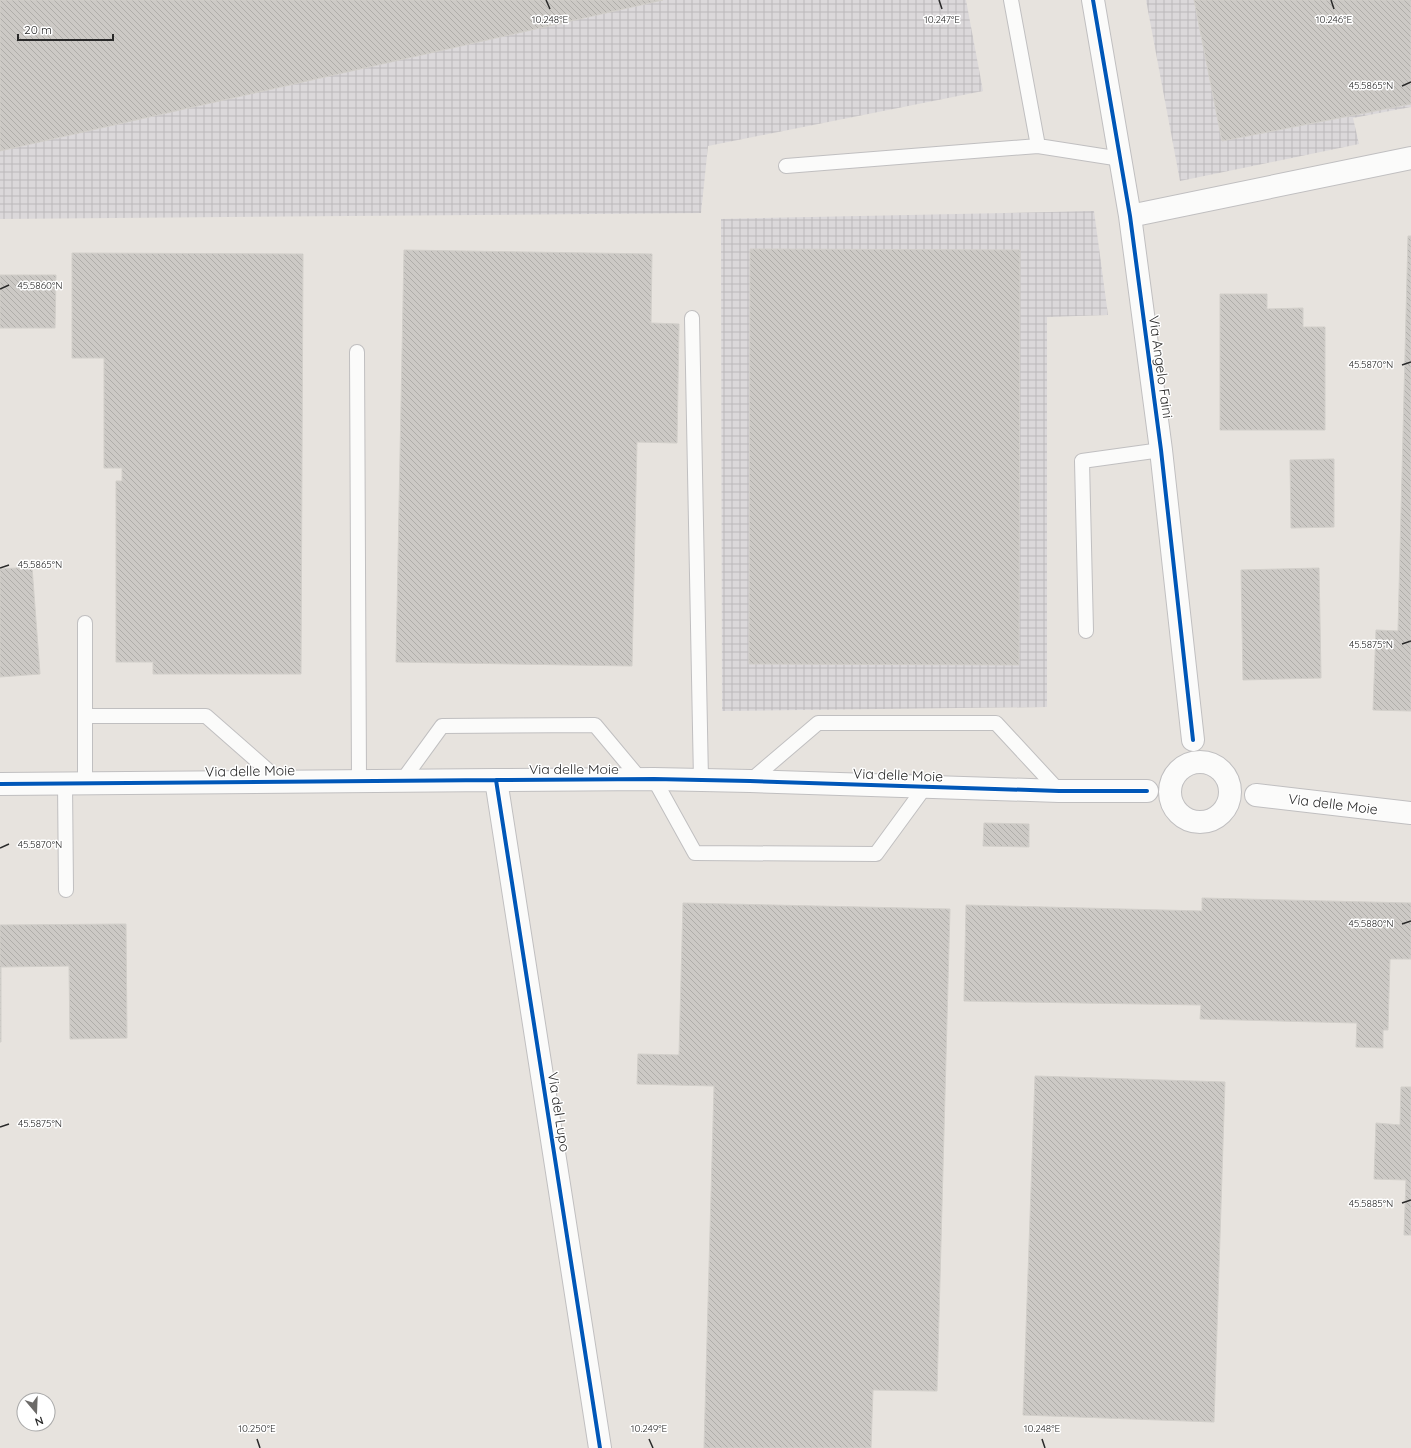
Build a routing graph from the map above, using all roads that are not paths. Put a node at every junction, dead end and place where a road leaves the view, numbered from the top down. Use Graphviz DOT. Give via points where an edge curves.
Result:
graph roads {
  1 [pos="1011,0"];
  2 [pos="1093,0"];
  3 [pos="1038,146"];
  4 [pos="1411,158"];
  5 [pos="1121,159"];
  6 [pos="786,166"];
  7 [pos="1130,216"];
  8 [pos="692,318"];
  9 [pos="357,352"];
  10 [pos="1161,450"];
  11 [pos="85,623"];
  12 [pos="1086,631"];
  13 [pos="86,716"];
  14 [pos="1193,740"];
  15 [pos="1222,774"];
  16 [pos="1175,776"];
  17 [pos="496,780"];
  18 [pos="647,780"];
  19 [pos="701,780"];
  20 [pos="280,781"];
  21 [pos="359,781"];
  22 [pos="402,781"];
  23 [pos="750,781"];
  24 [pos="0,784"];
  25 [pos="75,784"];
  26 [pos="925,787"];
  27 [pos="1059,791"];
  28 [pos="1147,791"];
  29 [pos="1256,795"];
  30 [pos="1172,802"];
  31 [pos="1228,803"];
  32 [pos="1411,813"];
  33 [pos="66,890"];
  34 [pos="600,1448"];
  1 -- 3 [label="lane"];
  2 -- 5 [label="street, Via Angelo Faini"];
  3 -- 5 [label="lane"];
  3 -- 6 [label="lane"];
  4 -- 7 [label="street"];
  5 -- 7 [label="street, Via Angelo Faini"];
  7 -- 10 [label="street, Via Angelo Faini"];
  8 -- 19 [label="lane"];
  9 -- 21 [label="lane"];
  10 -- 12 [label="lane" via="1082,461"];
  10 -- 14 [label="street, Via Angelo Faini"];
  11 -- 13 [label="lane"];
  13 -- 20 [label="lane" via="206,716"];
  13 -- 25 [label="lane"];
  14 -- 15 [label="street"];
  14 -- 16 [label="street"];
  15 -- 16 [label="street, Via delle Moie" via="1206,762 1196,762 1186,766"];
  15 -- 29 [label="street, Via delle Moie"];
  15 -- 31 [label="street" via="1230,793"];
  16 -- 28 [label="street, Via delle Moie"];
  16 -- 30 [label="street" via="1170,791"];
  17 -- 18 [label="street, Via delle Moie"];
  17 -- 22 [label="street, Via delle Moie"];
  17 -- 34 [label="street, Via del Lupo"];
  18 -- 19 [label="street, Via delle Moie"];
  18 -- 22 [label="lane" via="595,725 587,725 442,726"];
  18 -- 26 [label="lane" via="694,853 876,854"];
  19 -- 23 [label="street, Via delle Moie"];
  20 -- 21 [label="street, Via delle Moie"];
  20 -- 25 [label="street, Via delle Moie"];
  21 -- 22 [label="street, Via delle Moie"];
  23 -- 26 [label="street, Via delle Moie"];
  23 -- 27 [label="lane" via="818,723 996,723"];
  24 -- 25 [label="street, Via delle Moie"];
  25 -- 33 [label="lane"];
  26 -- 27 [label="street, Via delle Moie"];
  27 -- 28 [label="street, Via delle Moie"];
  28 -- 30 [label="street, Via delle Moie"];
  29 -- 31 [label="street, Via delle Moie"];
  29 -- 32 [label="street, Via delle Moie"];
  30 -- 31 [label="street, Via delle Moie" via="1178,812 1188,819 1200,821 1211,820 1221,813"];
}
